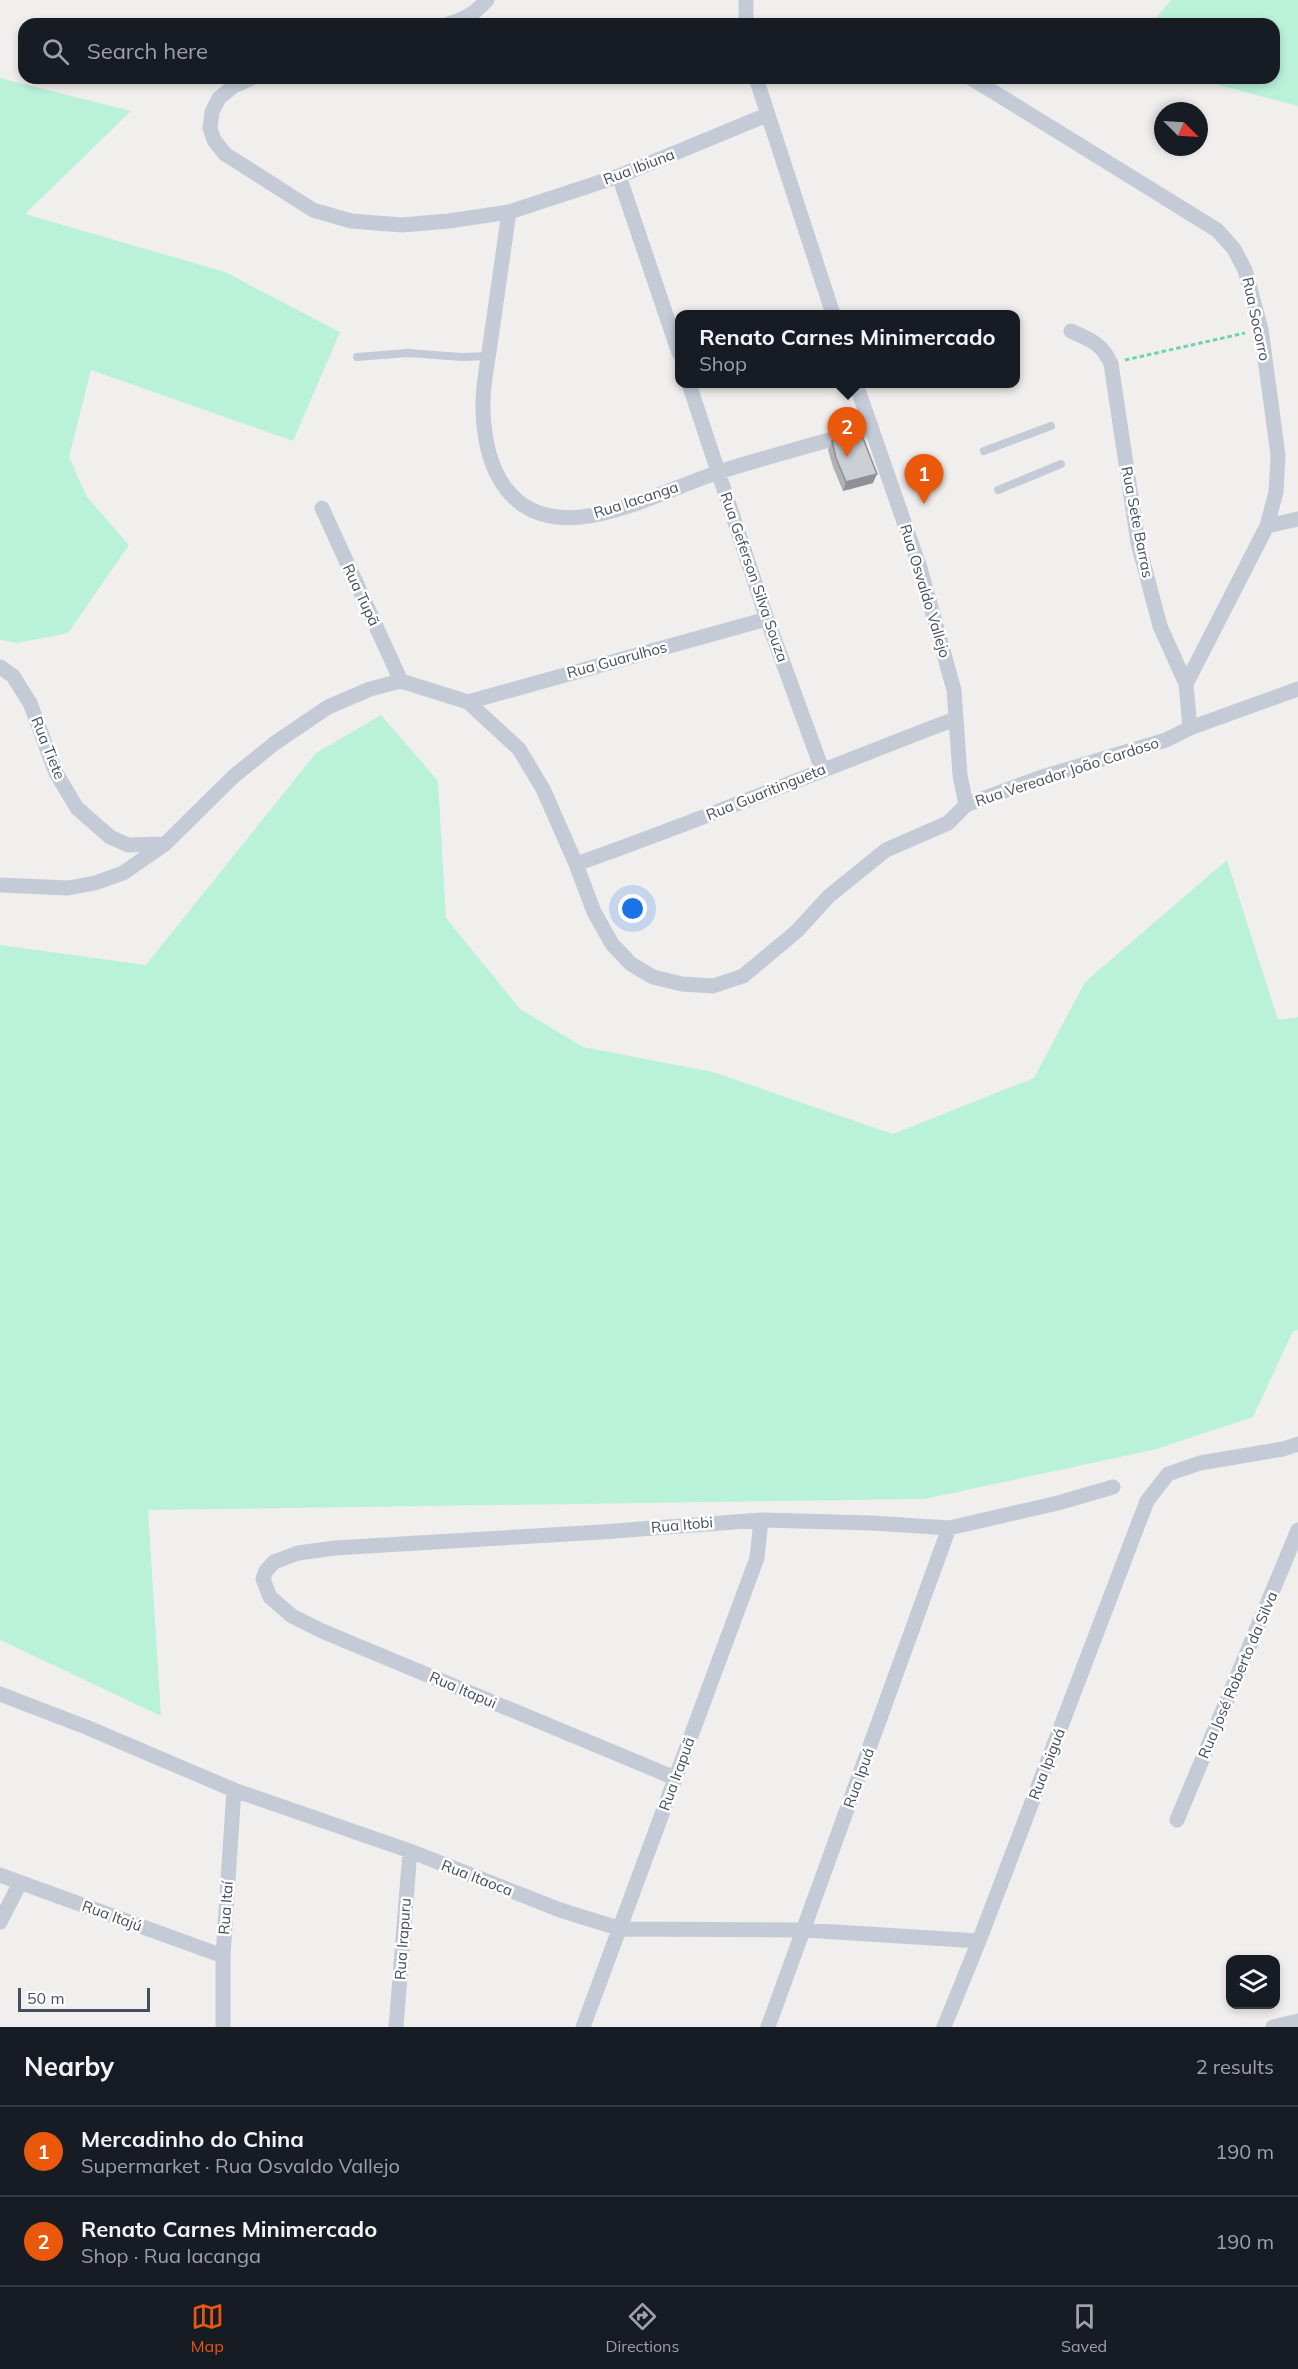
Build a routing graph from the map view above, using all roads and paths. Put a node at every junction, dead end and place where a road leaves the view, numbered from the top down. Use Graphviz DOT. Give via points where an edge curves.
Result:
graph roads {
  1 [pos="487,0"];
  2 [pos="747,0"];
  3 [pos="465,18"];
  4 [pos="746,18"];
  5 [pos="238,84"];
  6 [pos="758,84"];
  7 [pos="981,84"];
  8 [pos="767,115"];
  9 [pos="620,176"];
  10 [pos="509,212"];
  11 [pos="831,310"];
  12 [pos="1261,329"];
  13 [pos="1071,331"];
  14 [pos="675,341"];
  15 [pos="489,356"];
  16 [pos="357,357"];
  17 [pos="1111,364"];
  18 [pos="690,388"];
  19 [pos="857,388"];
  20 [pos="1051,426"];
  21 [pos="871,428"];
  22 [pos="984,451"];
  23 [pos="1061,464"];
  24 [pos="719,472"];
  25 [pos="998,490"];
  26 [pos="322,508"];
  27 [pos="1298,519"];
  28 [pos="1267,526"];
  29 [pos="767,619"];
  30 [pos="0,667"];
  31 [pos="401,681"];
  32 [pos="1186,684"];
  33 [pos="1298,689"];
  34 [pos="468,702"];
  35 [pos="956,719"];
  36 [pos="1190,728"];
  37 [pos="822,769"];
  38 [pos="966,805"];
  39 [pos="165,844"];
  40 [pos="576,864"];
  41 [pos="0,885"];
  42 [pos="1298,1444"];
  43 [pos="1113,1487"];
  44 [pos="761,1520"];
  45 [pos="949,1528"];
  46 [pos="1298,1530"];
  47 [pos="264,1584"];
  48 [pos="0,1694"];
  49 [pos="675,1778"];
  50 [pos="234,1790"];
  51 [pos="1177,1820"];
  52 [pos="410,1851"];
  53 [pos="0,1875"];
  54 [pos="20,1883"];
  55 [pos="0,1922"];
  56 [pos="621,1929"];
  57 [pos="804,1930"];
  58 [pos="979,1941"];
  59 [pos="223,1956"];
  60 [pos="1298,2021"];
  61 [pos="223,2027"];
  62 [pos="396,2027"];
  63 [pos="584,2027"];
  64 [pos="768,2027"];
  65 [pos="944,2027"];
  66 [pos="1273,2027"];
  1 -- 3 [label="street"];
  2 -- 4 [label="street"];
  5 -- 10 [label="street, Rua Ibiuna" via="219,98 212,112 210,128 214,140 225,154 312,210 351,221 402,225"];
  6 -- 8 [label="street"];
  7 -- 12 [label="street, Rua Socorro" via="1217,230 1234,249 1245,270"];
  8 -- 9 [label="street, Rua Ibiuna"];
  8 -- 11 [label="street"];
  9 -- 10 [label="street, Rua Ibiuna"];
  9 -- 14 [label="street"];
  10 -- 15 [label="street, Rua Iacanga"];
  12 -- 17 [label="path"];
  12 -- 28 [label="street, Rua Socorro" via="1278,455 1276,492"];
  13 -- 17 [label="street" via="1105,350"];
  15 -- 16 [label="lane" via="408,353"];
  15 -- 24 [label="street, Rua Iacanga" via="483,410 489,452 499,480 514,500 531,512 581,518"];
  17 -- 32 [label="street, Rua Sete Barras" via="1138,543 1160,626"];
  18 -- 24 [label="street, Rua Geferson Silva Souza"];
  19 -- 21 [label="street, Rua Osvaldo Vallejo"];
  20 -- 22 [label="lane"];
  21 -- 24 [label="street, Rua Iacanga"];
  21 -- 35 [label="street, Rua Osvaldo Vallejo" via="939,632 954,690"];
  23 -- 25 [label="lane"];
  24 -- 29 [label="street, Rua Geferson Silva Souza"];
  26 -- 31 [label="street, Rua Tupã"];
  27 -- 28 [label="street"];
  28 -- 32 [label="street, Rua Socorro"];
  29 -- 34 [label="street, Rua Guarulhos"];
  29 -- 37 [label="street, Rua Geferson Silva Souza"];
  30 -- 39 [label="street, Rua Tiete" via="13,676 30,703 56,773 77,808 110,837 128,845"];
  31 -- 34 [label="street"];
  31 -- 39 [label="street" via="328,707 284,737 234,776"];
  32 -- 36 [label="street, Rua Sete Barras"];
  33 -- 36 [label="street, Rua Vereador João Cardoso"];
  34 -- 40 [label="street, Rua Vereador João Cardoso" via="519,749 543,789"];
  35 -- 37 [label="street, Rua Guaritingueta"];
  35 -- 38 [label="street, Rua Osvaldo Vallejo"];
  36 -- 38 [label="street, Rua Vereador João Cardoso" via="1166,740 1042,777"];
  37 -- 40 [label="street, Rua Guaritingueta" via="683,826"];
  38 -- 40 [label="street, Rua Vereador João Cardoso" via="948,823 886,850 829,896 796,931 743,976 713,986 653,977 631,964 612,944 594,912"];
  39 -- 41 [label="street" via="123,873 95,884 68,888"];
  42 -- 58 [label="street, Rua Ipiguá" via="1200,1463 1168,1474 1147,1501"];
  43 -- 45 [label="street, Rua Itobi"];
  44 -- 45 [label="street, Rua Itobi"];
  44 -- 47 [label="street, Rua Itobi" via="326,1549 274,1562 266,1571"];
  44 -- 49 [label="street, Rua Irapuã" via="757,1558"];
  45 -- 57 [label="street, Rua Ipuá"];
  46 -- 51 [label="street, Rua José Roberto da Silva"];
  47 -- 49 [label="street, Rua Itapui" via="280,1606 322,1631"];
  48 -- 50 [label="street, Rua Itaoca"];
  49 -- 56 [label="street, Rua Irapuã"];
  50 -- 52 [label="street, Rua Itaoca"];
  50 -- 59 [label="street, Rua Itaí"];
  52 -- 56 [label="street, Rua Itaoca" via="560,1910"];
  52 -- 62 [label="street, Rua Irapuru"];
  53 -- 54 [label="street, Rua Itajú"];
  54 -- 55 [label="street"];
  54 -- 59 [label="street, Rua Itajú"];
  56 -- 57 [label="street, Rua Itaoca"];
  56 -- 63 [label="street, Rua Irapuã"];
  57 -- 58 [label="street, Rua Itaoca"];
  57 -- 64 [label="street, Rua Ipuá"];
  58 -- 65 [label="street, Rua Ipiguá"];
  59 -- 61 [label="street, Rua Itaí"];
  60 -- 66 [label="street"];
}
